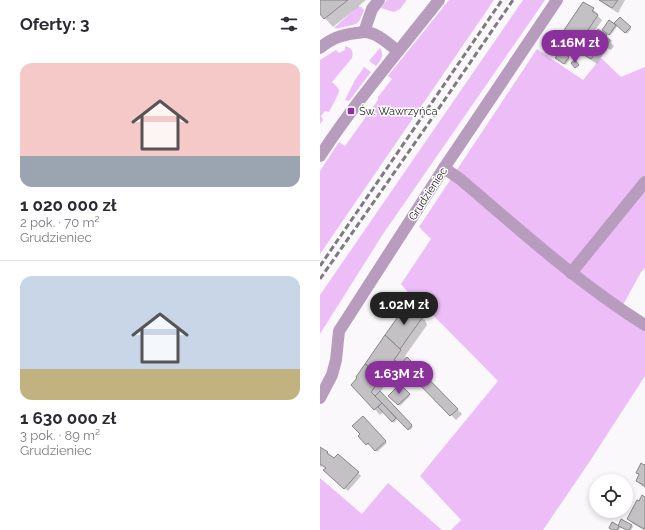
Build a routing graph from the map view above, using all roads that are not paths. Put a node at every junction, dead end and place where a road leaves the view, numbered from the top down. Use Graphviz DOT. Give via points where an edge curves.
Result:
graph roads {
  1 [pos="379,0"];
  2 [pos="439,0"];
  3 [pos="557,0"];
  4 [pos="364,32"];
  5 [pos="320,48"];
  6 [pos="398,51"];
  7 [pos="320,156"];
  8 [pos="444,168"];
  9 [pos="645,182"];
  10 [pos="571,273"];
  11 [pos="645,325"];
  12 [pos="320,398"];
  1 -- 4 [label="street" via="372,9"];
  2 -- 6 [label="street"];
  3 -- 8 [label="street, Grudzieniec"];
  4 -- 5 [label="street" via="341,35"];
  4 -- 6 [label="street" via="375,35"];
  6 -- 7 [label="street"];
  8 -- 10 [label="street"];
  8 -- 12 [label="street, Grudzieniec" via="339,331 332,375"];
  9 -- 10 [label="street"];
  10 -- 11 [label="street"];
}
